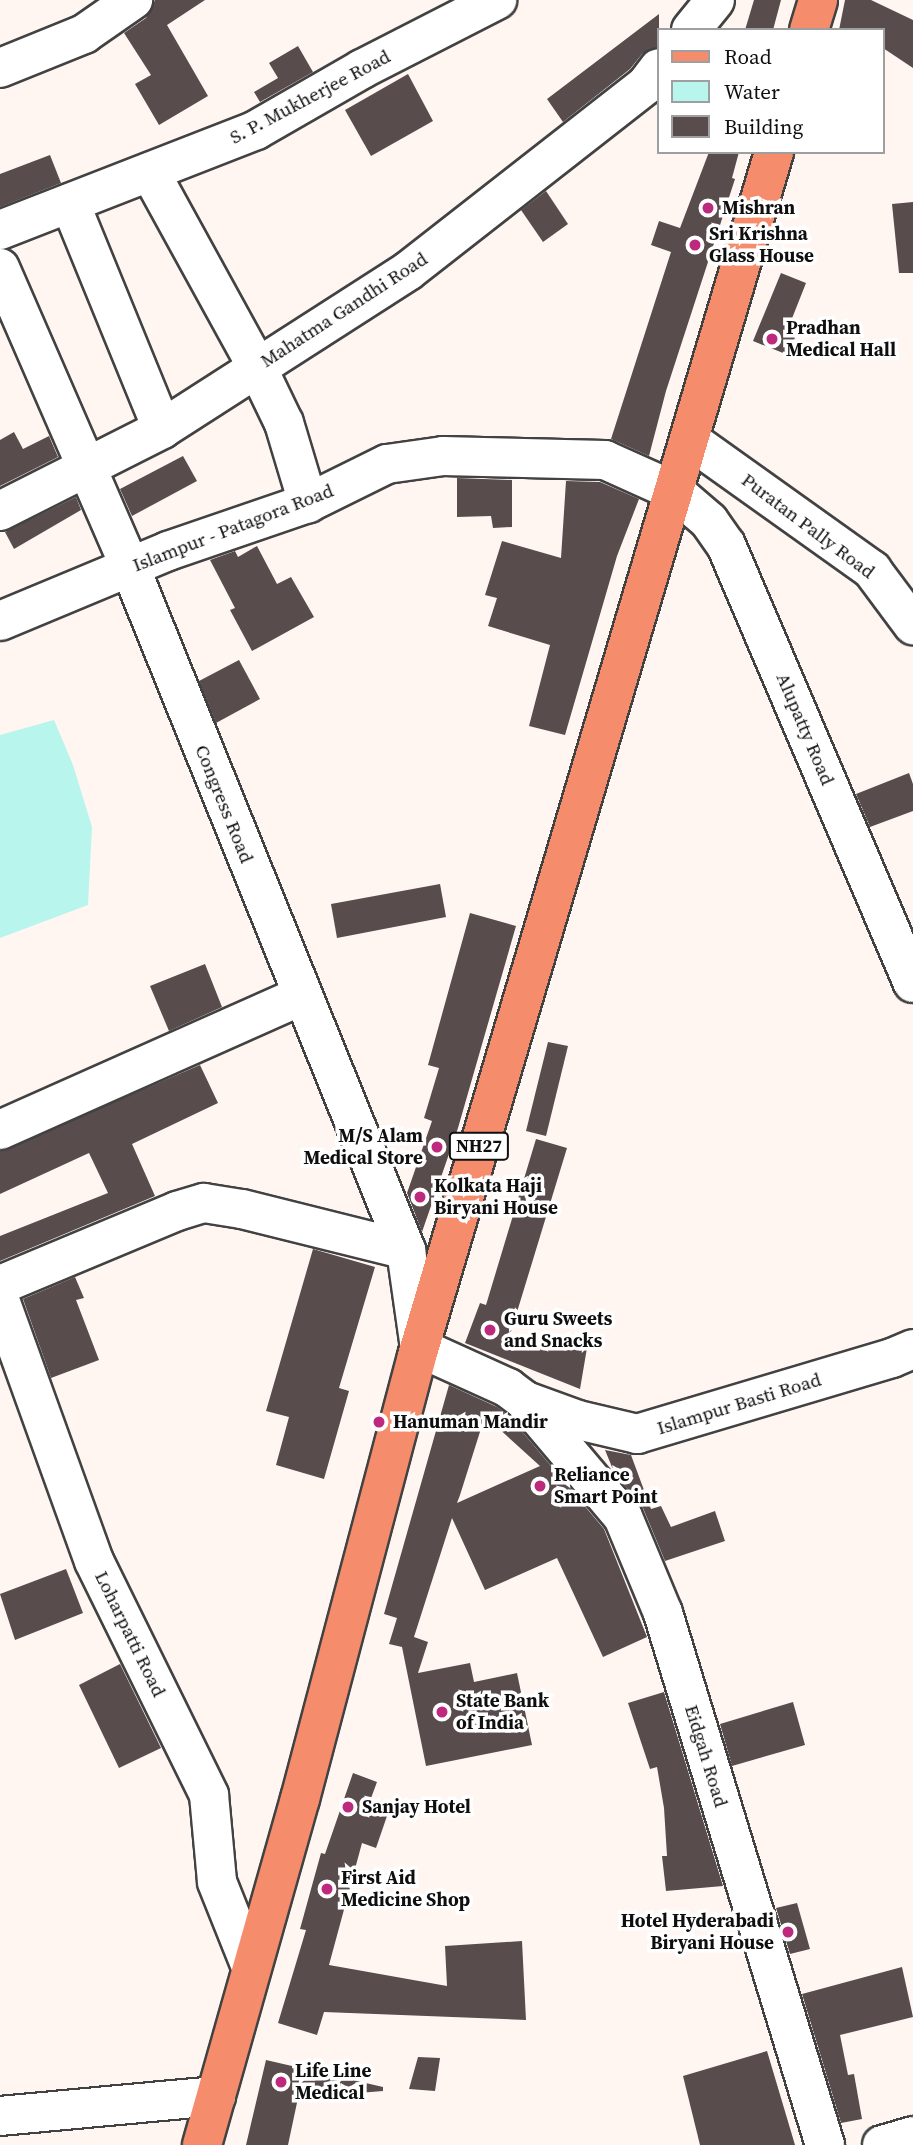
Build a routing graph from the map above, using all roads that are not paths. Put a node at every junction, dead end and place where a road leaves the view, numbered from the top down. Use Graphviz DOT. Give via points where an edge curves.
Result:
graph roads {
  1 [pos="133,0"];
  2 [pos="497,0"];
  3 [pos="715,0"];
  4 [pos="818,0"];
  5 [pos="693,28"];
  6 [pos="810,28"];
  7 [pos="0,68"];
  8 [pos="657,71"];
  9 [pos="773,154"];
  10 [pos="150,172"];
  11 [pos="70,203"];
  12 [pos="0,230"];
  13 [pos="0,268"];
  14 [pos="257,367"];
  15 [pos="162,429"];
  16 [pos="690,440"];
  17 [pos="85,466"];
  18 [pos="674,491"];
  19 [pos="308,503"];
  20 [pos="0,511"];
  21 [pos="130,566"];
  22 [pos="0,621"];
  23 [pos="913,625"];
  24 [pos="913,982"];
  25 [pos="301,996"];
  26 [pos="0,1130"];
  27 [pos="406,1250"];
  28 [pos="0,1285"];
  29 [pos="0,1300"];
  30 [pos="420,1348"];
  31 [pos="913,1349"];
  32 [pos="524,1400"];
  33 [pos="251,1967"];
  34 [pos="216,2096"];
  35 [pos="0,2116"];
  36 [pos="913,2136"];
  37 [pos="202,2145"];
  38 [pos="825,2145"];
  39 [pos="882,2145"];
  1 -- 7 [label="street" via="84,34"];
  2 -- 10 [label="street, S. P. Mukherjee Road" via="256,130"];
  3 -- 5 [label="street"];
  4 -- 6 [label="main road"];
  8 -- 14 [label="street, Mahatma Gandhi Road" via="646,85 408,271"];
  9 -- 16 [label="main road, NH27"];
  10 -- 11 [label="street, S. P. Mukherjee Road"];
  10 -- 14 [label="street"];
  11 -- 12 [label="street, S. P. Mukherjee Road"];
  11 -- 15 [label="street"];
  13 -- 17 [label="street, Congress Road"];
  14 -- 15 [label="street, Mahatma Gandhi Road"];
  14 -- 19 [label="street" via="284,424"];
  15 -- 17 [label="street, Mahatma Gandhi Road"];
  16 -- 18 [label="main road, NH27"];
  16 -- 23 [label="street, Puratan Pally Road" via="872,570"];
  17 -- 20 [label="street, Mahatma Gandhi Road"];
  17 -- 21 [label="street, Congress Road"];
  18 -- 19 [label="street, Islampur - Patagora Road" via="605,460 443,456 387,464"];
  18 -- 24 [label="street, Alupatty Road" via="709,521 726,545"];
  18 -- 30 [label="main road, NH27"];
  19 -- 21 [label="street, Islampur - Patagora Road"];
  21 -- 22 [label="street, Islampur - Patagora Road"];
  21 -- 25 [label="street, Congress Road"];
  25 -- 26 [label="street"];
  25 -- 27 [label="street, Congress Road"];
  27 -- 28 [label="street" via="204,1203"];
  27 -- 30 [label="street, Congress Road"];
  29 -- 33 [label="street, Loharpatti Road" via="94,1561 209,1795 218,1882"];
  30 -- 32 [label="street" via="508,1388"];
  30 -- 33 [label="main road, NH27"];
  31 -- 32 [label="street, Islampur Basti Road" via="637,1434 578,1420"];
  32 -- 38 [label="street, Eidgah Road" via="623,1517 663,1613"];
  33 -- 34 [label="main road, NH27"];
  34 -- 35 [label="street"];
  34 -- 37 [label="main road, NH27"];
  36 -- 39 [label="street"];
}
